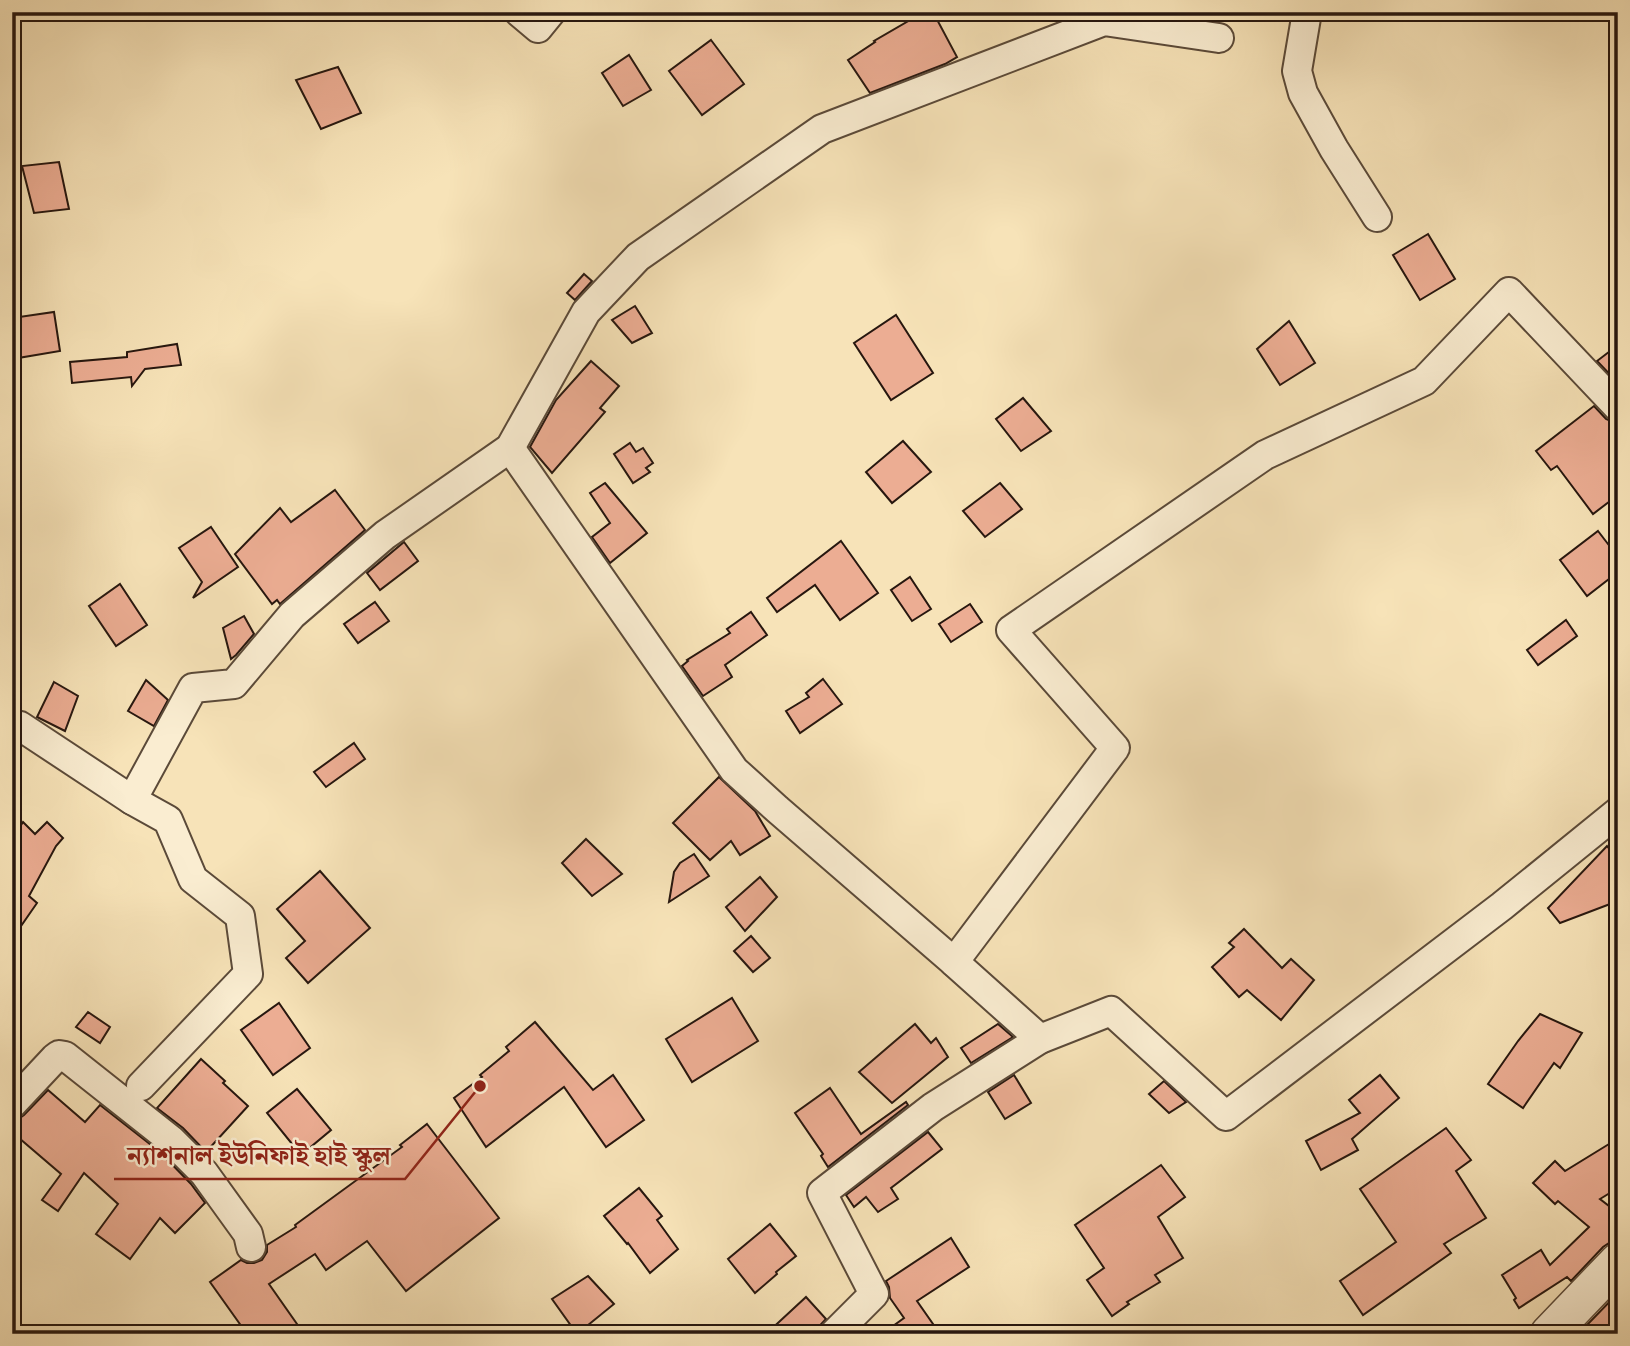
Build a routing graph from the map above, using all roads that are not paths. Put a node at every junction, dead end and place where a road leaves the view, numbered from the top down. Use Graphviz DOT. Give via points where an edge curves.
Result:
graph roads {
  1 [pos="519,12"];
  2 [pos="551,12"];
  3 [pos="1307,12"];
  4 [pos="1219,38"];
  5 [pos="1377,217"];
  6 [pos="1618,407"];
  7 [pos="510,448"];
  8 [pos="15,732"];
  9 [pos="132,800"];
  10 [pos="1618,812"];
  11 [pos="954,962"];
  12 [pos="1040,1039"];
  13 [pos="141,1086"];
  14 [pos="12,1104"];
  15 [pos="251,1247"];
  16 [pos="1618,1262"];
  17 [pos="1555,1331"];
  18 [pos="834,1334"];
  1 -- 2 [label="street" via="538,28"];
  3 -- 5 [label="street" via="1297,71 1303,93"];
  4 -- 7 [label="street" via="1104,21 822,129 638,257 586,312"];
  6 -- 11 [label="street" via="1509,292 1424,380 1265,455 1011,630 1115,748"];
  7 -- 9 [label="street" via="385,535 292,615 234,684 193,688"];
  7 -- 11 [label="street" via="734,770"];
  8 -- 9 [label="street"];
  9 -- 13 [label="street" via="169,820 193,879 240,916 248,974"];
  10 -- 12 [label="street" via="1226,1116 1111,1011"];
  11 -- 12 [label="street"];
  12 -- 18 [label="street" via="933,1107 822,1193 874,1294"];
  14 -- 15 [label="street" via="55,1058 65,1055 171,1140 204,1173 248,1234"];
  16 -- 17 [label="street"];
}
